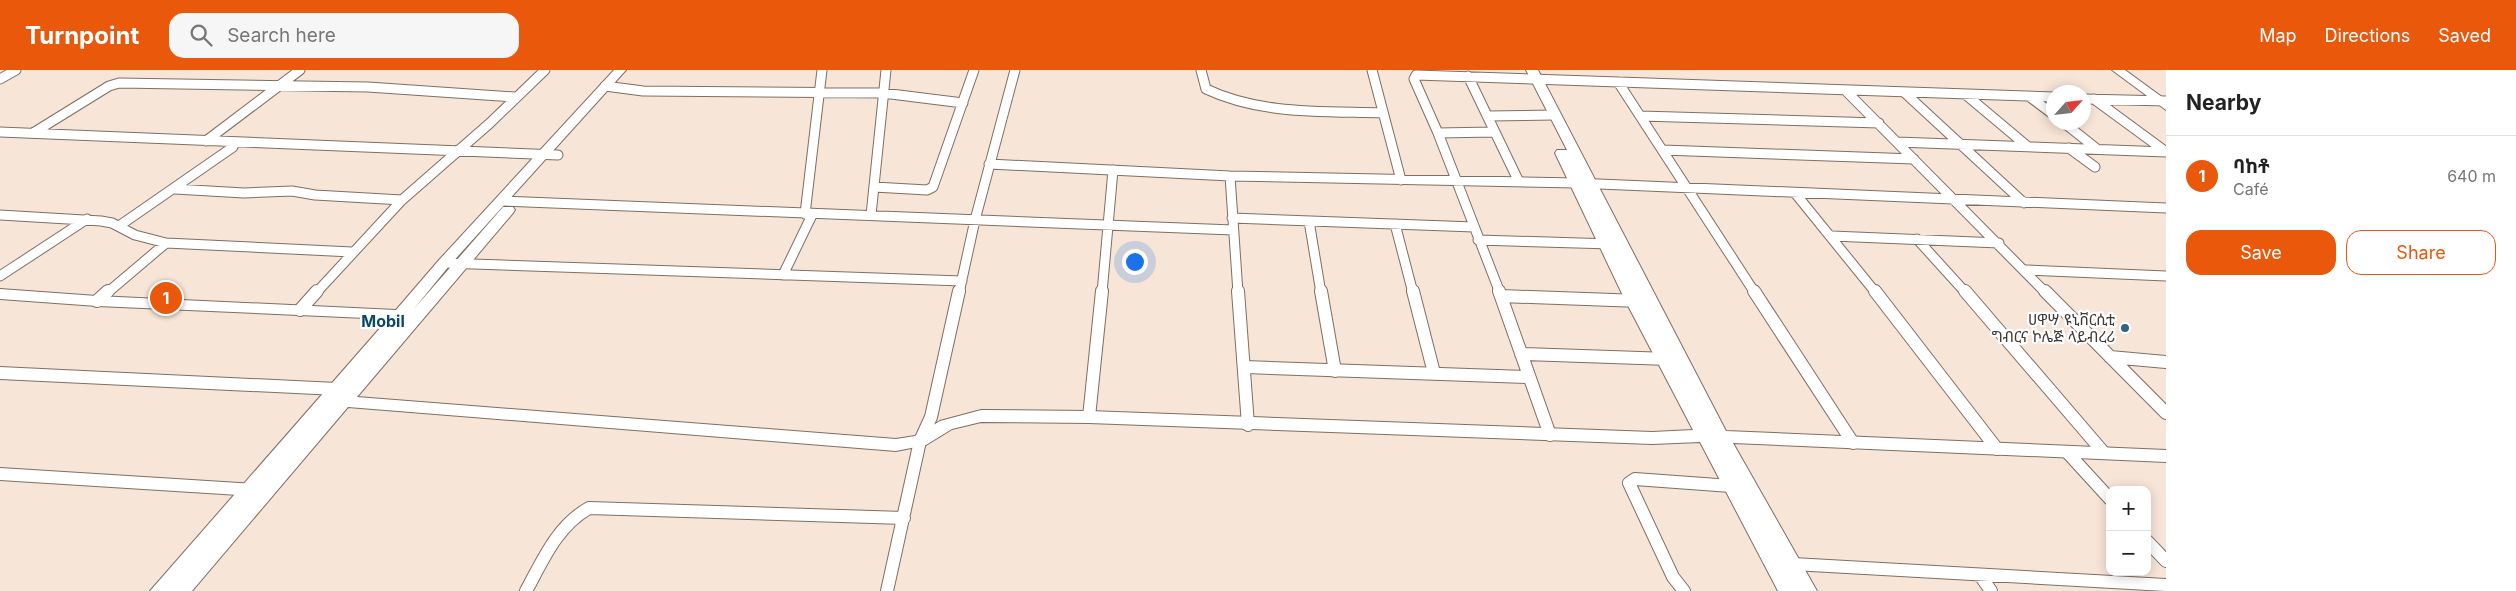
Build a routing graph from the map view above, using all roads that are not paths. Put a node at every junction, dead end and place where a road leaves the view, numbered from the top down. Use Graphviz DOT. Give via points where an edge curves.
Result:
graph roads {
  1 [pos="16,70"];
  2 [pos="300,70"];
  3 [pos="545,70"];
  4 [pos="620,70"];
  5 [pos="632,70"];
  6 [pos="822,70"];
  7 [pos="886,70"];
  8 [pos="974,70"];
  9 [pos="1015,70"];
  10 [pos="1201,70"];
  11 [pos="1372,70"];
  12 [pos="2118,70"];
  13 [pos="1529,74"];
  14 [pos="1468,76"];
  15 [pos="0,79"];
  16 [pos="1618,82"];
  17 [pos="611,86"];
  18 [pos="279,87"];
  19 [pos="820,91"];
  20 [pos="1846,91"];
  21 [pos="883,93"];
  22 [pos="1905,93"];
  23 [pos="1965,94"];
  24 [pos="515,97"];
  25 [pos="2030,97"];
  26 [pos="2046,98"];
  27 [pos="2094,99"];
  28 [pos="2164,102"];
  29 [pos="963,103"];
  30 [pos="2046,109"];
  31 [pos="1383,113"];
  32 [pos="1548,115"];
  33 [pos="1487,116"];
  34 [pos="1640,116"];
  35 [pos="1879,123"];
  36 [pos="2073,130"];
  37 [pos="0,132"];
  38 [pos="1494,132"];
  39 [pos="33,133"];
  40 [pos="1438,133"];
  41 [pos="0,137"];
  42 [pos="24,138"];
  43 [pos="1897,142"];
  44 [pos="204,143"];
  45 [pos="1960,143"];
  46 [pos="2027,146"];
  47 [pos="233,147"];
  48 [pos="2069,148"];
  49 [pos="2097,149"];
  50 [pos="1663,150"];
  51 [pos="2166,152"];
  52 [pos="456,153"];
  53 [pos="549,157"];
  54 [pos="1914,159"];
  55 [pos="989,164"];
  56 [pos="2095,168"];
  57 [pos="1113,170"];
  58 [pos="1230,176"];
  59 [pos="1401,180"];
  60 [pos="1456,181"];
  61 [pos="1519,182"];
  62 [pos="1583,183"];
  63 [pos="874,187"];
  64 [pos="176,188"];
  65 [pos="1687,189"];
  66 [pos="1795,193"];
  67 [pos="402,200"];
  68 [pos="1956,200"];
  69 [pos="508,201"];
  70 [pos="2024,203"];
  71 [pos="2166,208"];
  72 [pos="808,214"];
  73 [pos="871,215"];
  74 [pos="0,216"];
  75 [pos="1232,218"];
  76 [pos="87,219"];
  77 [pos="975,220"];
  78 [pos="1309,221"];
  79 [pos="1395,224"];
  80 [pos="119,226"];
  81 [pos="1109,227"];
  82 [pos="1474,227"];
  83 [pos="1233,230"];
  84 [pos="1832,236"];
  85 [pos="1917,238"];
  86 [pos="1478,240"];
  87 [pos="166,243"];
  88 [pos="1999,243"];
  89 [pos="1613,244"];
  90 [pos="352,252"];
  91 [pos="444,263"];
  92 [pos="461,263"];
  93 [pos="2026,270"];
  94 [pos="783,275"];
  95 [pos="0,276"];
  96 [pos="2166,276"];
  97 [pos="962,281"];
  98 [pos="0,294"];
  99 [pos="1501,296"];
  100 [pos="97,301"];
  101 [pos="1641,301"];
  102 [pos="300,310"];
  103 [pos="400,314"];
  104 [pos="417,315"];
  105 [pos="1521,354"];
  106 [pos="2110,357"];
  107 [pos="1673,359"];
  108 [pos="2166,362"];
  109 [pos="1245,367"];
  110 [pos="1335,371"];
  111 [pos="0,373"];
  112 [pos="1434,373"];
  113 [pos="1528,377"];
  114 [pos="337,397"];
  115 [pos="2166,413"];
  116 [pos="1089,417"];
  117 [pos="1248,425"];
  118 [pos="1550,435"];
  119 [pos="1712,436"];
  120 [pos="920,441"];
  121 [pos="1853,443"];
  122 [pos="1997,449"];
  123 [pos="2067,452"];
  124 [pos="2104,453"];
  125 [pos="2166,456"];
  126 [pos="0,474"];
  127 [pos="1731,486"];
  128 [pos="259,490"];
  129 [pos="2106,495"];
  130 [pos="904,518"];
  131 [pos="2151,545"];
  132 [pos="2166,561"];
  133 [pos="1793,564"];
  134 [pos="1980,575"];
  135 [pos="2166,585"];
  136 [pos="2129,587"];
  137 [pos="160,591"];
  138 [pos="180,591"];
  139 [pos="526,591"];
  140 [pos="887,591"];
  141 [pos="1684,591"];
  142 [pos="1788,591"];
  143 [pos="1807,591"];
  144 [pos="1991,591"];
  1 -- 15 [label="street"];
  2 -- 18 [label="street"];
  3 -- 24 [label="street"];
  4 -- 17 [label="street"];
  5 -- 17 [label="street"];
  6 -- 19 [label="street"];
  7 -- 21 [label="street"];
  8 -- 29 [label="street"];
  9 -- 55 [label="street"];
  10 -- 31 [label="street" via="1206,89 1251,104"];
  11 -- 31 [label="street"];
  12 -- 28 [label="street"];
  13 -- 14 [label="street"];
  13 -- 16 [label="street"];
  13 -- 32 [label="street"];
  14 -- 33 [label="street"];
  14 -- 40 [label="street" via="1422,74 1415,77"];
  16 -- 20 [label="street"];
  16 -- 34 [label="street"];
  17 -- 19 [label="street" via="643,90"];
  17 -- 53 [label="street"];
  18 -- 24 [label="street" via="368,88"];
  18 -- 39 [label="street" via="113,84"];
  18 -- 44 [label="street"];
  19 -- 21 [label="street"];
  19 -- 72 [label="street"];
  20 -- 22 [label="street"];
  20 -- 35 [label="street"];
  21 -- 29 [label="street"];
  21 -- 63 [label="street"];
  22 -- 23 [label="street"];
  22 -- 45 [label="street"];
  23 -- 25 [label="street"];
  23 -- 46 [label="street"];
  24 -- 52 [label="street"];
  25 -- 26 [label="street"];
  25 -- 30 [label="street"];
  27 -- 28 [label="street"];
  27 -- 51 [label="street"];
  29 -- 63 [label="street" via="933,188"];
  31 -- 59 [label="street"];
  32 -- 33 [label="street"];
  32 -- 62 [label="street"];
  33 -- 38 [label="street"];
  34 -- 35 [label="street"];
  34 -- 50 [label="street"];
  35 -- 43 [label="street"];
  36 -- 49 [label="street"];
  37 -- 39 [label="street"];
  38 -- 40 [label="street"];
  38 -- 61 [label="street"];
  39 -- 42 [label="street"];
  39 -- 44 [label="street"];
  40 -- 60 [label="street"];
  41 -- 42 [label="street"];
  42 -- 44 [label="street"];
  43 -- 45 [label="street"];
  43 -- 54 [label="street"];
  44 -- 47 [label="street"];
  44 -- 52 [label="street"];
  45 -- 46 [label="street"];
  45 -- 70 [label="street"];
  46 -- 48 [label="street"];
  47 -- 52 [label="street"];
  47 -- 64 [label="street"];
  48 -- 49 [label="street"];
  48 -- 56 [label="street"];
  49 -- 51 [label="street"];
  50 -- 54 [label="street"];
  50 -- 65 [label="street"];
  52 -- 53 [label="street"];
  52 -- 67 [label="street"];
  53 -- 69 [label="street"];
  54 -- 68 [label="street"];
  55 -- 57 [label="street"];
  55 -- 77 [label="street"];
  57 -- 58 [label="street"];
  57 -- 81 [label="street"];
  58 -- 59 [label="street"];
  58 -- 75 [label="street"];
  59 -- 60 [label="street"];
  60 -- 61 [label="street"];
  60 -- 82 [label="street"];
  61 -- 62 [label="street"];
  62 -- 65 [label="street"];
  62 -- 89 [label="street"];
  63 -- 73 [label="street"];
  64 -- 67 [label="street" via="244,193 292,191"];
  64 -- 80 [label="street"];
  65 -- 66 [label="street"];
  65 -- 121 [label="street"];
  66 -- 68 [label="street"];
  66 -- 84 [label="street"];
  67 -- 90 [label="street"];
  68 -- 70 [label="street"];
  68 -- 88 [label="street"];
  69 -- 72 [label="street"];
  69 -- 91 [label="street"];
  69 -- 92 [label="street"];
  70 -- 71 [label="street"];
  72 -- 73 [label="street"];
  72 -- 94 [label="street"];
  73 -- 77 [label="street"];
  74 -- 76 [label="street"];
  75 -- 78 [label="street"];
  75 -- 83 [label="street"];
  76 -- 80 [label="street"];
  76 -- 95 [label="street"];
  77 -- 81 [label="street"];
  77 -- 97 [label="street"];
  78 -- 79 [label="street"];
  78 -- 110 [label="street"];
  79 -- 82 [label="street"];
  79 -- 112 [label="street"];
  80 -- 87 [label="street" via="135,235"];
  81 -- 83 [label="street"];
  81 -- 116 [label="street"];
  82 -- 86 [label="street"];
  83 -- 109 [label="street"];
  84 -- 85 [label="street"];
  84 -- 122 [label="street"];
  85 -- 88 [label="street"];
  85 -- 124 [label="street"];
  86 -- 89 [label="street"];
  86 -- 99 [label="street"];
  87 -- 90 [label="street"];
  87 -- 100 [label="street"];
  88 -- 93 [label="street"];
  89 -- 101 [label="street"];
  90 -- 102 [label="street"];
  91 -- 92 [label="street"];
  91 -- 103 [label="street"];
  92 -- 94 [label="street"];
  92 -- 104 [label="street"];
  93 -- 96 [label="street"];
  93 -- 106 [label="street"];
  94 -- 97 [label="street"];
  97 -- 120 [label="street" via="931,417"];
  98 -- 100 [label="street"];
  99 -- 101 [label="street"];
  99 -- 105 [label="street"];
  100 -- 102 [label="street"];
  101 -- 107 [label="street"];
  102 -- 103 [label="street"];
  103 -- 104 [label="street"];
  103 -- 114 [label="street"];
  104 -- 114 [label="street"];
  105 -- 107 [label="street"];
  105 -- 113 [label="street"];
  106 -- 108 [label="street"];
  106 -- 115 [label="street"];
  107 -- 119 [label="street"];
  109 -- 110 [label="street"];
  109 -- 117 [label="street"];
  110 -- 112 [label="street"];
  111 -- 114 [label="street"];
  112 -- 113 [label="street"];
  113 -- 118 [label="street"];
  114 -- 120 [label="street" via="896,445"];
  114 -- 128 [label="street"];
  116 -- 117 [label="street"];
  116 -- 120 [label="street" via="980,416 946,425"];
  117 -- 118 [label="street"];
  118 -- 119 [label="street"];
  119 -- 121 [label="street"];
  119 -- 127 [label="street"];
  119 -- 133 [label="street"];
  120 -- 130 [label="street"];
  121 -- 122 [label="street"];
  122 -- 123 [label="street"];
  123 -- 124 [label="street"];
  123 -- 129 [label="street"];
  124 -- 125 [label="street"];
  126 -- 128 [label="street"];
  127 -- 141 [label="street" via="1635,479 1629,483 1673,577"];
  127 -- 142 [label="street"];
  128 -- 137 [label="street"];
  128 -- 138 [label="street"];
  130 -- 139 [label="street" via="589,508 575,514 563,526"];
  130 -- 140 [label="street"];
  131 -- 132 [label="street"];
  133 -- 134 [label="street"];
  133 -- 143 [label="street"];
  134 -- 136 [label="street"];
  134 -- 144 [label="street"];
  135 -- 136 [label="street"];
}
